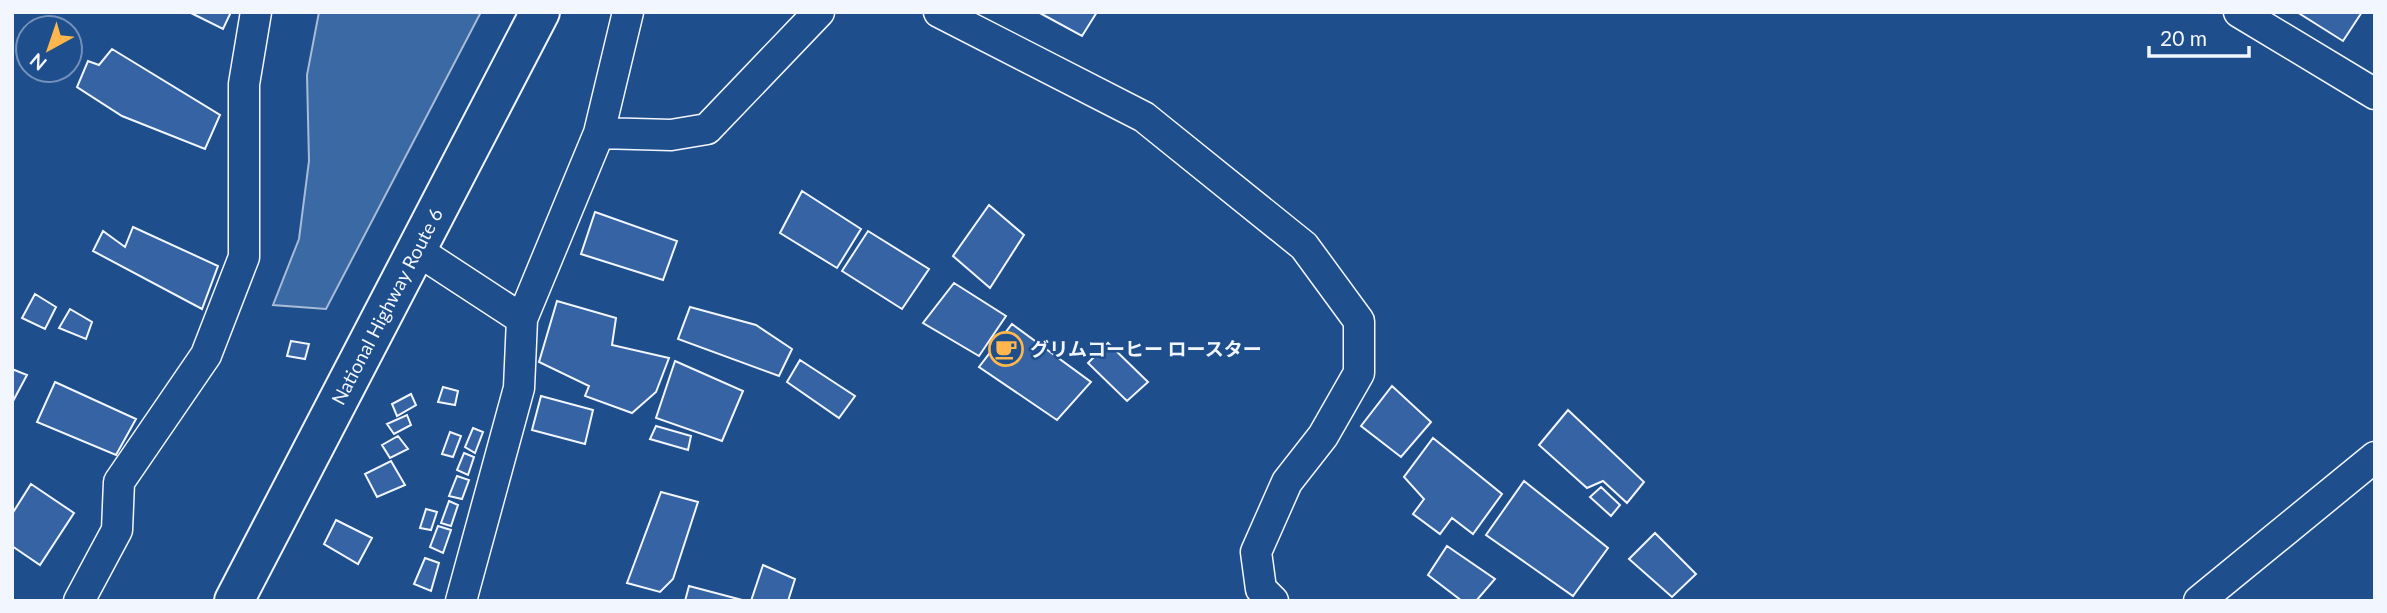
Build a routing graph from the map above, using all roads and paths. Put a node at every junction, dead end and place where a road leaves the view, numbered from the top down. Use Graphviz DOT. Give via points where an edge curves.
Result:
graph roads {
  1 [pos="256,12"];
  2 [pos="540,12"];
  3 [pos="628,12"];
  4 [pos="819,12"];
  5 [pos="939,12"];
  6 [pos="2239,12"];
  7 [pos="2375,94"];
  8 [pos="599,133"];
  9 [pos="415,248"];
  10 [pos="522,319"];
  11 [pos="2375,457"];
  12 [pos="79,601"];
  13 [pos="234,601"];
  14 [pos="461,601"];
  15 [pos="1273,601"];
  16 [pos="2199,601"];
  1 -- 12 [label="street" via="244,84 244,257 206,355 119,482 117,530"];
  2 -- 9 [label="highway, National Highway Route 6"];
  3 -- 8 [label="street"];
  4 -- 8 [label="street" via="707,130 671,135"];
  5 -- 15 [label="street" via="1144,117 1304,246 1359,321 1359,373 1323,436 1287,482 1256,552 1261,589"];
  6 -- 7 [label="street"];
  8 -- 10 [label="street"];
  9 -- 10 [label="street"];
  9 -- 13 [label="highway, National Highway Route 6"];
  10 -- 14 [label="street" via="519,388"];
  11 -- 16 [label="street"];
}
